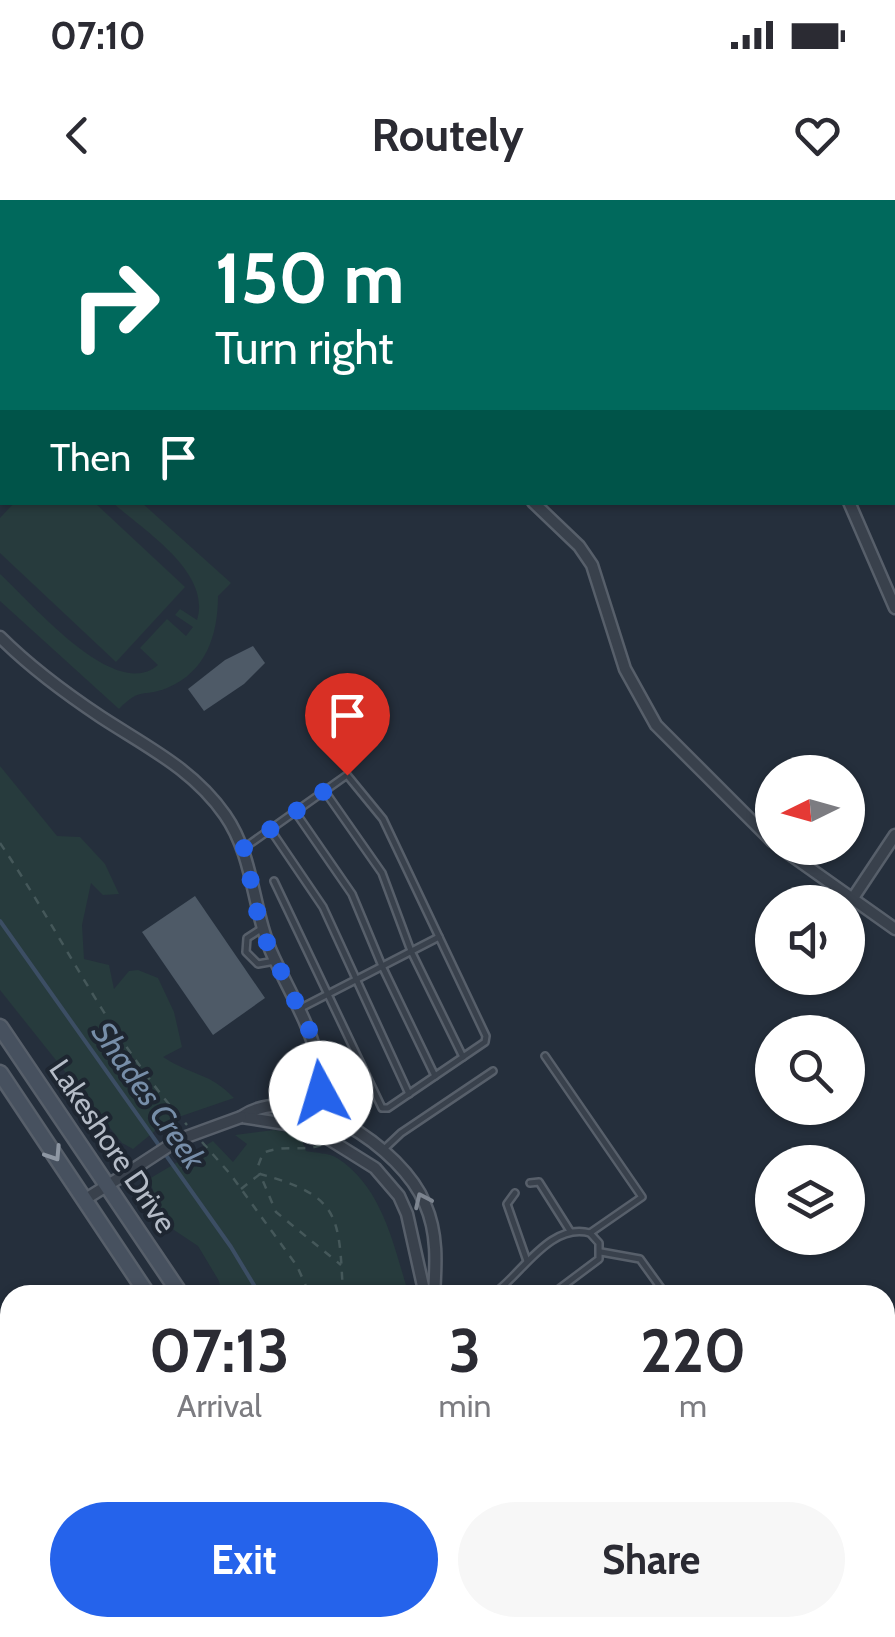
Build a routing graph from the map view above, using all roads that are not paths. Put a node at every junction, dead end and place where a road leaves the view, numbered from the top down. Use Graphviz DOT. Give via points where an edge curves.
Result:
graph roads {
  1 [pos="536,505"];
  2 [pos="850,505"];
  3 [pos="895,608"];
  4 [pos="0,637"];
  5 [pos="324,790"];
  6 [pos="294,810"];
  7 [pos="755,825"];
  8 [pos="270,829"];
  9 [pos="895,835"];
  10 [pos="244,848"];
  11 [pos="805,865"];
  12 [pos="274,881"];
  13 [pos="834,885"];
  14 [pos="862,885"];
  15 [pos="865,907"];
  16 [pos="895,929"];
  17 [pos="261,930"];
  18 [pos="439,937"];
  19 [pos="412,951"];
  20 [pos="275,962"];
  21 [pos="382,966"];
  22 [pos="354,981"];
  23 [pos="328,994"];
  24 [pos="299,1009"];
  25 [pos="0,1027"];
  26 [pos="545,1056"];
  27 [pos="464,1057"];
  28 [pos="320,1070"];
  29 [pos="492,1071"];
  30 [pos="0,1073"];
  31 [pos="435,1076"];
  32 [pos="408,1094"];
  33 [pos="284,1106"];
  34 [pos="319,1113"];
  35 [pos="241,1116"];
  36 [pos="318,1132"];
  37 [pos="382,1150"];
  38 [pos="371,1164"];
  39 [pos="530,1183"];
  40 [pos="106,1186"];
  41 [pos="516,1192"];
  42 [pos="84,1200"];
  43 [pos="570,1231"];
  44 [pos="590,1232"];
  45 [pos="435,1243"];
  46 [pos="416,1249"];
  47 [pos="601,1252"];
  48 [pos="526,1261"];
  49 [pos="141,1285"];
  50 [pos="174,1285"];
  51 [pos="423,1285"];
  52 [pos="434,1285"];
  53 [pos="502,1285"];
  54 [pos="564,1285"];
  55 [pos="659,1285"];
  1 -- 7 [label="street" via="592,565 625,669 656,724"];
  2 -- 3 [label="street"];
  4 -- 10 [label="street" via="102,718 172,758 226,816"];
  5 -- 6 [label="lane"];
  5 -- 18 [label="lane" via="347,775 382,819"];
  5 -- 19 [label="lane" via="382,873"];
  6 -- 8 [label="lane"];
  6 -- 21 [label="lane" via="352,894"];
  8 -- 10 [label="lane"];
  8 -- 22 [label="lane" via="323,908"];
  9 -- 14 [label="street"];
  10 -- 17 [label="street"];
  11 -- 13 [label="street"];
  12 -- 23 [label="lane"];
  15 -- 16 [label="street"];
  17 -- 20 [label="street"];
  17 -- 20 [label="lane" via="248,938 246,952 258,964"];
  18 -- 19 [label="lane"];
  18 -- 27 [label="lane" via="486,1036"];
  19 -- 21 [label="lane"];
  19 -- 27 [label="lane"];
  20 -- 24 [label="street"];
  21 -- 22 [label="lane"];
  21 -- 31 [label="lane"];
  22 -- 23 [label="lane"];
  22 -- 32 [label="lane"];
  23 -- 24 [label="lane"];
  23 -- 32 [label="lane" via="382,1108"];
  24 -- 28 [label="street"];
  25 -- 40 [label="main road, Lakeshore Drive"];
  26 -- 44 [label="lane" via="642,1197"];
  27 -- 31 [label="lane"];
  28 -- 33 [label="street"];
  28 -- 34 [label="street"];
  29 -- 37 [label="lane"];
  30 -- 42 [label="main road, Lakeshore Drive, one-way"];
  31 -- 32 [label="lane"];
  33 -- 34 [label="street"];
  33 -- 35 [label="street"];
  34 -- 36 [label="street"];
  34 -- 37 [label="street"];
  35 -- 36 [label="street"];
  35 -- 40 [label="street, bridge" via="203,1128"];
  36 -- 38 [label="street"];
  37 -- 38 [label="street"];
  45 -- 37 [label="street, one-way" via="424,1201"];
  38 -- 46 [label="street" via="399,1196"];
  39 -- 43 [label="lane" via="539,1182"];
  40 -- 42 [label="street"];
  40 -- 50 [label="main road, Lakeshore Drive"];
  41 -- 48 [label="lane" via="507,1204"];
  42 -- 49 [label="main road, Lakeshore Drive"];
  43 -- 44 [label="lane"];
  43 -- 48 [label="lane"];
  44 -- 47 [label="lane"];
  45 -- 46 [label="street"];
  45 -- 52 [label="street"];
  46 -- 51 [label="street"];
  47 -- 54 [label="lane"];
  47 -- 55 [label="lane" via="640,1259"];
  48 -- 53 [label="lane"];
}
